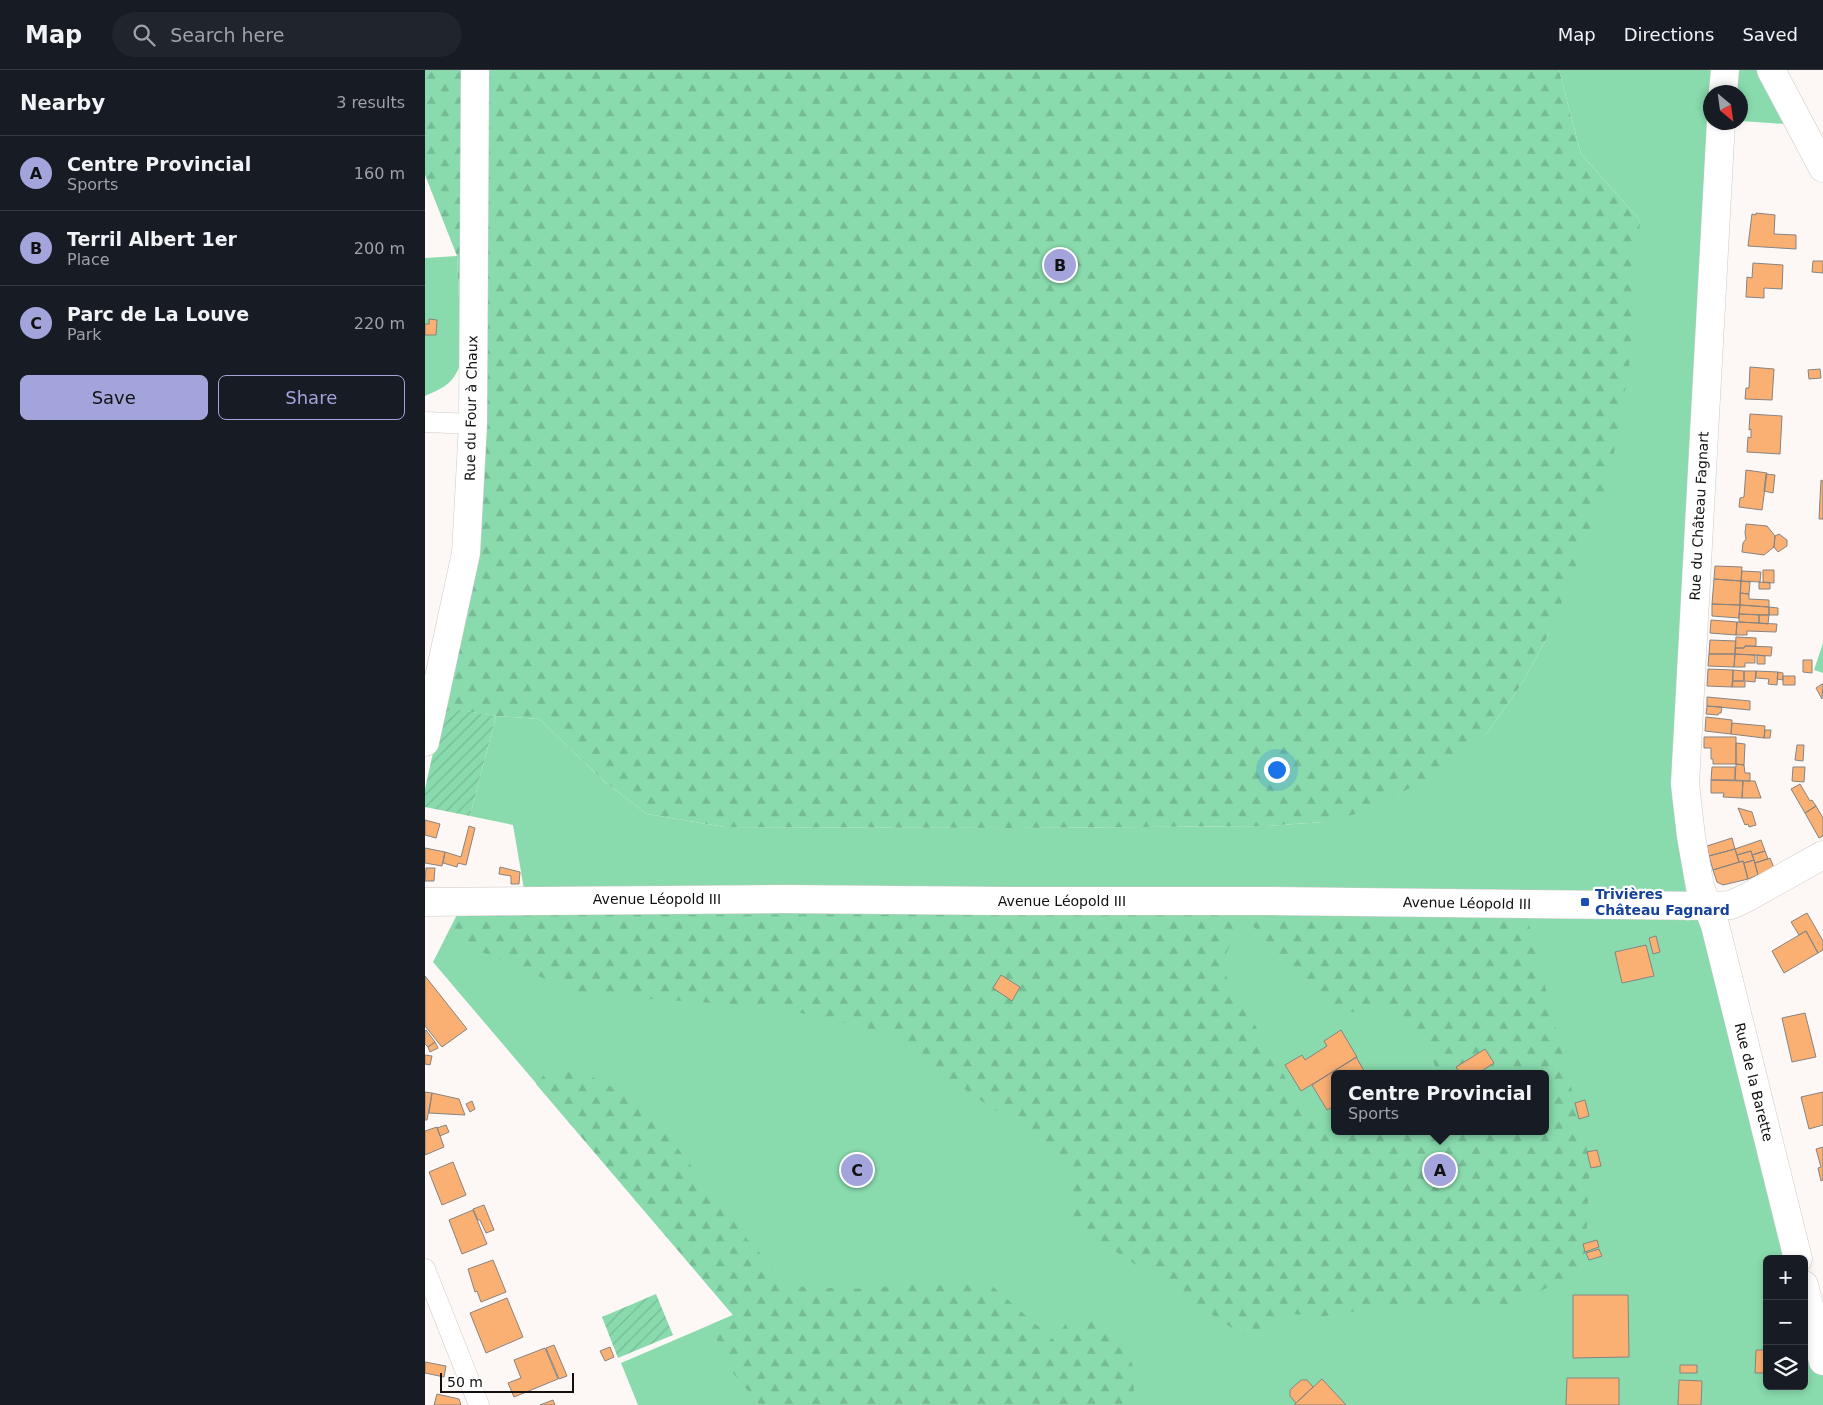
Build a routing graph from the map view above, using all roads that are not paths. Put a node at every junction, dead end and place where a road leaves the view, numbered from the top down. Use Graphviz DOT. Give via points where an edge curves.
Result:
graph roads {
  1 [pos="475,70"];
  2 [pos="1725,70"];
  3 [pos="1771,70"];
  4 [pos="1724,85"];
  5 [pos="1721,130"];
  6 [pos="1823,168"];
  7 [pos="425,422"];
  8 [pos="473,424"];
  9 [pos="425,742"];
  10 [pos="1823,855"];
  11 [pos="425,902"];
  12 [pos="1704,906"];
  13 [pos="1797,1255"];
  14 [pos="425,1269"];
  15 [pos="1808,1300"];
  16 [pos="1823,1361"];
  17 [pos="479,1405"];
  1 -- 8 [label="street, Rue du Four à Chaux"];
  2 -- 4 [label="street"];
  3 -- 6 [label="street"];
  5 -- 12 [label="street, Rue du Château Fagnart" via="1685,784"];
  7 -- 8 [label="street"];
  8 -- 9 [label="street, Rue du Four à Chaux" via="466,553"];
  10 -- 12 [label="street, Avenue Léopold III" via="1731,905"];
  11 -- 12 [label="street, Avenue Léopold III" via="1258,900"];
  12 -- 13 [label="street, Rue de la Barette" via="1715,925"];
  14 -- 17 [label="street"];
  15 -- 16 [label="street"];
}
